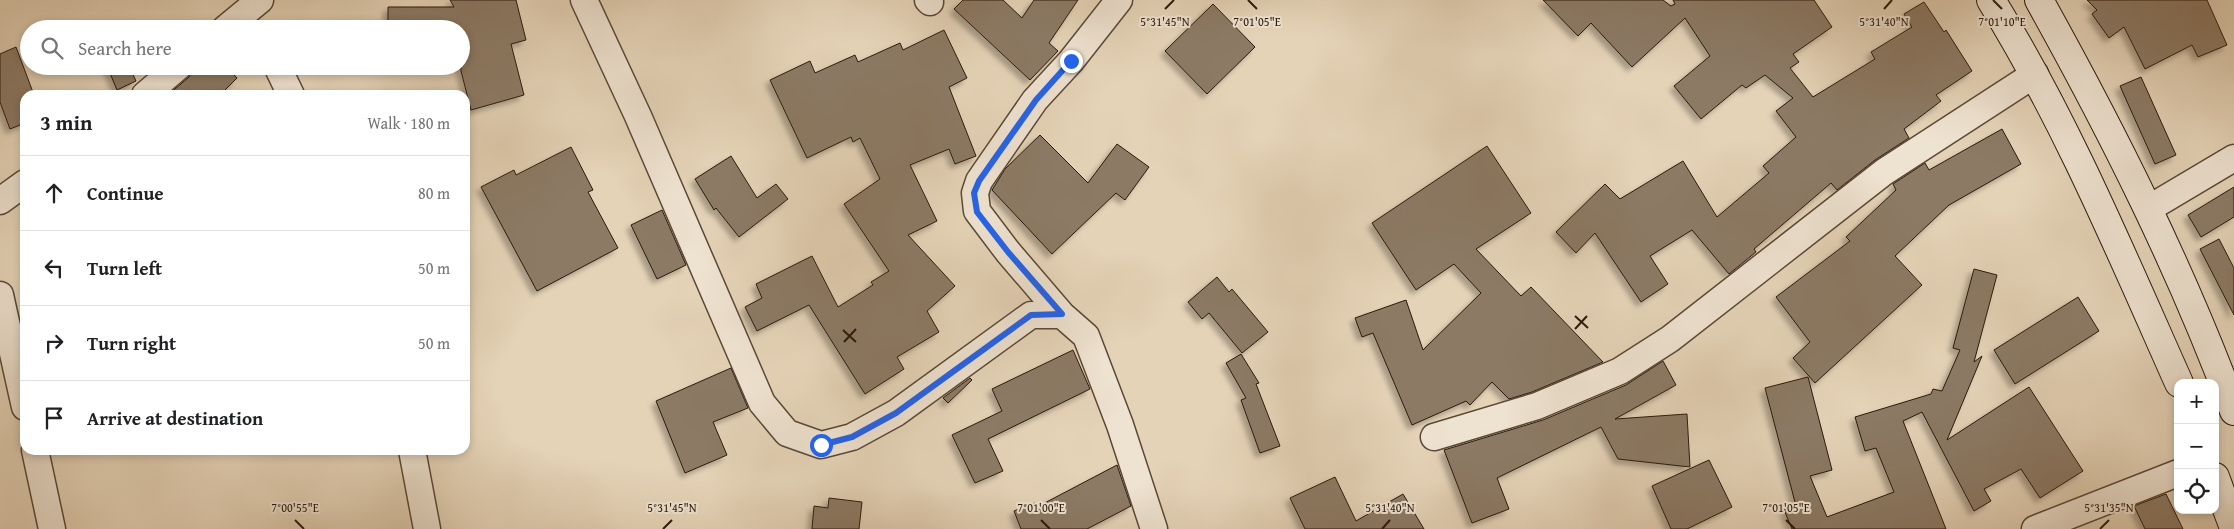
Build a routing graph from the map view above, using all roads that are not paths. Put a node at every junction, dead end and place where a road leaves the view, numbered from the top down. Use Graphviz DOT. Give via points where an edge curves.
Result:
graph roads {
  1 [pos="584,0"];
  2 [pos="1119,0"];
  3 [pos="1991,0"];
  4 [pos="2039,0"];
  5 [pos="256,12"];
  6 [pos="241,20"];
  7 [pos="2035,74"];
  8 [pos="168,75"];
  9 [pos="281,75"];
  10 [pos="151,90"];
  11 [pos="289,90"];
  12 [pos="2234,158"];
  13 [pos="20,187"];
  14 [pos="0,201"];
  15 [pos="2148,209"];
  16 [pos="0,295"];
  17 [pos="1062,314"];
  18 [pos="2177,379"];
  19 [pos="20,385"];
  20 [pos="2234,412"];
  21 [pos="1434,437"];
  22 [pos="36,455"];
  23 [pos="413,455"];
  24 [pos="2174,475"];
  25 [pos="2219,488"];
  26 [pos="2234,528"];
  27 [pos="52,529"];
  28 [pos="427,529"];
  29 [pos="1154,529"];
  30 [pos="2035,529"];
  1 -- 17 [label="street" via="638,116 762,403 787,433 821,445 852,437 896,413 1031,315"];
  2 -- 17 [label="street" via="1036,100 974,193 977,212 993,234"];
  3 -- 7 [label="main road"];
  4 -- 15 [label="main road" via="2087,86"];
  5 -- 6 [label="street"];
  7 -- 18 [label="main road" via="2071,143"];
  7 -- 21 [label="street" via="1884,172 1670,339 1620,371 1537,406"];
  8 -- 10 [label="street"];
  9 -- 11 [label="street"];
  12 -- 15 [label="street"];
  13 -- 14 [label="street"];
  15 -- 20 [label="main road" via="2209,343"];
  16 -- 19 [label="street"];
  17 -- 29 [label="street" via="1086,336"];
  22 -- 27 [label="street"];
  23 -- 28 [label="street"];
  24 -- 30 [label="street"];
  25 -- 26 [label="main road"];
}
